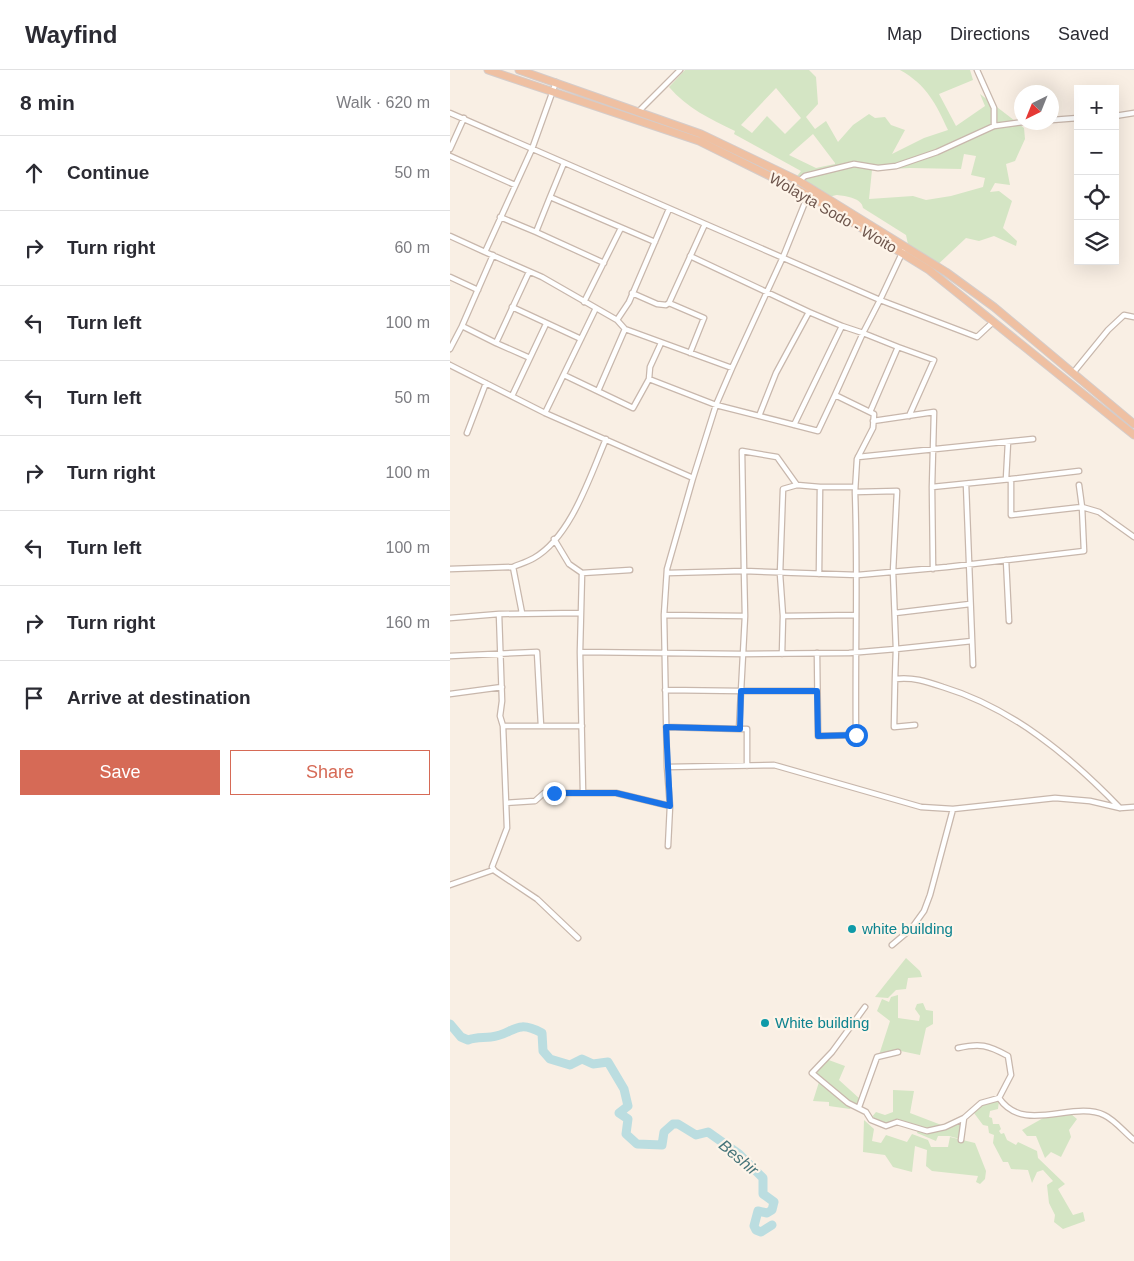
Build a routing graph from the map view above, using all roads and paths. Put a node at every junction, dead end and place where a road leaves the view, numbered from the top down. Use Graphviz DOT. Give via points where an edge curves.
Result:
graph roads {
  1 [pos="488,70"];
  2 [pos="519,70"];
  3 [pos="680,70"];
  4 [pos="977,70"];
  5 [pos="556,82"];
  6 [pos="553,91"];
  7 [pos="639,111"];
  8 [pos="450,112"];
  9 [pos="1134,113"];
  10 [pos="1119,115"];
  11 [pos="464,118"];
  12 [pos="1074,118"];
  13 [pos="1059,119"];
  14 [pos="1014,123"];
  15 [pos="994,126"];
  16 [pos="532,148"];
  17 [pos="450,149"];
  18 [pos="450,156"];
  19 [pos="564,163"];
  20 [pos="799,181"];
  21 [pos="515,184"];
  22 [pos="808,195"];
  23 [pos="550,196"];
  24 [pos="669,209"];
  25 [pos="500,217"];
  26 [pos="705,224"];
  27 [pos="621,228"];
  28 [pos="536,232"];
  29 [pos="450,236"];
  30 [pos="655,242"];
  31 [pos="905,245"];
  32 [pos="485,252"];
  33 [pos="902,253"];
  34 [pos="493,255"];
  35 [pos="690,256"];
  36 [pos="781,258"];
  37 [pos="604,262"];
  38 [pos="529,272"];
  39 [pos="450,277"];
  40 [pos="478,290"];
  41 [pos="765,292"];
  42 [pos="632,293"];
  43 [pos="880,300"];
  44 [pos="584,302"];
  45 [pos="669,303"];
  46 [pos="512,308"];
  47 [pos="596,308"];
  48 [pos="809,312"];
  49 [pos="1134,317"];
  50 [pos="616,320"];
  51 [pos="993,322"];
  52 [pos="546,324"];
  53 [pos="462,326"];
  54 [pos="842,326"];
  55 [pos="1017,327"];
  56 [pos="625,329"];
  57 [pos="863,332"];
  58 [pos="1010,335"];
  59 [pos="581,339"];
  60 [pos="496,343"];
  61 [pos="660,343"];
  62 [pos="898,347"];
  63 [pos="450,349"];
  64 [pos="690,353"];
  65 [pos="530,358"];
  66 [pos="450,365"];
  67 [pos="732,368"];
  68 [pos="1073,373"];
  69 [pos="564,375"];
  70 [pos="649,379"];
  71 [pos="486,383"];
  72 [pos="598,391"];
  73 [pos="836,395"];
  74 [pos="512,396"];
  75 [pos="716,405"];
  76 [pos="545,412"];
  77 [pos="870,412"];
  78 [pos="760,416"];
  79 [pos="909,416"];
  80 [pos="874,421"];
  81 [pos="1134,424"];
  82 [pos="794,425"];
  83 [pos="467,433"];
  84 [pos="1134,435"];
  85 [pos="606,439"];
  86 [pos="1033,439"];
  87 [pos="1008,442"];
  88 [pos="932,451"];
  89 [pos="858,457"];
  90 [pos="1079,471"];
  91 [pos="693,478"];
  92 [pos="1009,479"];
  93 [pos="966,484"];
  94 [pos="1079,484"];
  95 [pos="796,486"];
  96 [pos="932,487"];
  97 [pos="820,488"];
  98 [pos="855,490"];
  99 [pos="1082,507"];
  100 [pos="1134,537"];
  101 [pos="554,539"];
  102 [pos="1006,560"];
  103 [pos="968,565"];
  104 [pos="512,568"];
  105 [pos="450,569"];
  106 [pos="933,569"];
  107 [pos="630,570"];
  108 [pos="744,572"];
  109 [pos="893,572"];
  110 [pos="668,573"];
  111 [pos="582,574"];
  112 [pos="780,574"];
  113 [pos="819,574"];
  114 [pos="858,575"];
  115 [pos="970,604"];
  116 [pos="522,613"];
  117 [pos="581,613"];
  118 [pos="895,613"];
  119 [pos="499,614"];
  120 [pos="664,615"];
  121 [pos="856,615"];
  122 [pos="745,616"];
  123 [pos="782,616"];
  124 [pos="450,618"];
  125 [pos="1009,621"];
  126 [pos="972,641"];
  127 [pos="896,649"];
  128 [pos="580,652"];
  129 [pos="855,652"];
  130 [pos="500,653"];
  131 [pos="665,653"];
  132 [pos="817,653"];
  133 [pos="743,654"];
  134 [pos="782,654"];
  135 [pos="450,656"];
  136 [pos="973,665"];
  137 [pos="895,680"];
  138 [pos="502,687"];
  139 [pos="665,690"];
  140 [pos="741,691"];
  141 [pos="817,691"];
  142 [pos="450,694"];
  143 [pos="915,725"];
  144 [pos="503,726"];
  145 [pos="541,726"];
  146 [pos="582,726"];
  147 [pos="666,727"];
  148 [pos="740,729"];
  149 [pos="747,766"];
  150 [pos="667,767"];
  151 [pos="583,792"];
  152 [pos="506,804"];
  153 [pos="670,806"];
  154 [pos="1134,807"];
  155 [pos="1120,808"];
  156 [pos="953,809"];
  157 [pos="668,846"];
  158 [pos="493,870"];
  159 [pos="450,885"];
  160 [pos="578,938"];
  161 [pos="892,945"];
  162 [pos="865,1007"];
  163 [pos="958,1048"];
  164 [pos="898,1052"];
  165 [pos="1000,1098"];
  166 [pos="859,1106"];
  167 [pos="964,1118"];
  168 [pos="961,1140"];
  169 [pos="1134,1140"];
  1 -- 6 [label="highway, Wolayta Sodo - Woito"];
  2 -- 5 [label="highway, Wolayta Sodo - Woito"];
  3 -- 7 [label="street"];
  4 -- 15 [label="street" via="994,108"];
  5 -- 6 [label="street"];
  5 -- 7 [label="highway, Wolayta Sodo - Woito"];
  6 -- 16 [label="street"];
  6 -- 22 [label="highway, Wolayta Sodo - Woito" via="699,140"];
  7 -- 20 [label="highway, Wolayta Sodo - Woito" via="701,134"];
  8 -- 11 [label="street"];
  9 -- 10 [label="street"];
  11 -- 16 [label="street"];
  11 -- 17 [label="street"];
  12 -- 13 [label="street"];
  14 -- 15 [label="street"];
  15 -- 20 [label="street" via="937,152 896,166 878,168 854,164 806,176"];
  16 -- 19 [label="street"];
  16 -- 21 [label="street"];
  18 -- 21 [label="street"];
  19 -- 23 [label="street"];
  19 -- 24 [label="street"];
  20 -- 31 [label="highway, Wolayta Sodo - Woito"];
  21 -- 25 [label="street"];
  22 -- 33 [label="highway, Wolayta Sodo - Woito"];
  22 -- 36 [label="street"];
  23 -- 27 [label="street"];
  23 -- 28 [label="street"];
  24 -- 26 [label="street"];
  24 -- 30 [label="street"];
  25 -- 28 [label="street"];
  25 -- 32 [label="street"];
  26 -- 35 [label="street"];
  26 -- 36 [label="street"];
  27 -- 30 [label="street"];
  27 -- 37 [label="street"];
  28 -- 37 [label="street"];
  29 -- 32 [label="street"];
  30 -- 42 [label="street"];
  31 -- 33 [label="street"];
  31 -- 55 [label="highway, Wolayta Sodo - Woito"];
  32 -- 34 [label="street"];
  33 -- 43 [label="street"];
  33 -- 51 [label="highway, Wolayta Sodo - Woito" via="929,270"];
  34 -- 38 [label="street"];
  34 -- 40 [label="street"];
  35 -- 41 [label="street"];
  35 -- 45 [label="street"];
  36 -- 41 [label="street"];
  36 -- 43 [label="street"];
  37 -- 44 [label="street"];
  38 -- 44 [label="street"];
  38 -- 46 [label="street"];
  39 -- 40 [label="street"];
  40 -- 53 [label="street"];
  41 -- 48 [label="street"];
  41 -- 67 [label="street"];
  42 -- 45 [label="street" via="657,304"];
  42 -- 50 [label="street"];
  43 -- 51 [label="street" via="977,337"];
  43 -- 57 [label="street"];
  44 -- 47 [label="street"];
  45 -- 64 [label="street" via="704,318"];
  46 -- 52 [label="street"];
  46 -- 60 [label="street"];
  47 -- 50 [label="street"];
  47 -- 59 [label="street"];
  48 -- 54 [label="street"];
  48 -- 78 [label="street" via="776,372"];
  49 -- 68 [label="street" via="1124,315"];
  50 -- 56 [label="street"];
  51 -- 58 [label="highway, Wolayta Sodo - Woito"];
  52 -- 59 [label="street"];
  52 -- 65 [label="street"];
  53 -- 60 [label="street"];
  53 -- 63 [label="street"];
  54 -- 57 [label="street"];
  54 -- 82 [label="street"];
  55 -- 58 [label="highway"];
  55 -- 68 [label="highway, Wolayta Sodo - Woito"];
  56 -- 61 [label="street"];
  56 -- 72 [label="street"];
  57 -- 62 [label="street"];
  57 -- 73 [label="street"];
  58 -- 84 [label="highway, Wolayta Sodo - Woito"];
  59 -- 69 [label="street"];
  60 -- 65 [label="street"];
  61 -- 64 [label="street"];
  61 -- 70 [label="street" via="650,367"];
  62 -- 77 [label="street"];
  62 -- 79 [label="street" via="934,360"];
  64 -- 67 [label="street"];
  65 -- 74 [label="street"];
  66 -- 71 [label="street"];
  67 -- 75 [label="street"];
  68 -- 81 [label="highway, Wolayta Sodo - Woito"];
  69 -- 72 [label="street"];
  69 -- 76 [label="street"];
  70 -- 72 [label="street" via="633,408"];
  70 -- 75 [label="street"];
  71 -- 74 [label="street"];
  71 -- 83 [label="street"];
  73 -- 77 [label="street"];
  73 -- 82 [label="street" via="818,431"];
  74 -- 76 [label="street"];
  75 -- 78 [label="street"];
  75 -- 91 [label="street"];
  76 -- 85 [label="street"];
  77 -- 80 [label="street" via="874,414"];
  78 -- 82 [label="street"];
  79 -- 80 [label="street"];
  79 -- 88 [label="street" via="934,412"];
  80 -- 89 [label="street"];
  85 -- 91 [label="street"];
  85 -- 101 [label="street" via="580,501"];
  86 -- 87 [label="street"];
  87 -- 88 [label="street"];
  87 -- 92 [label="street"];
  88 -- 89 [label="street"];
  88 -- 96 [label="street"];
  89 -- 98 [label="street"];
  90 -- 92 [label="street"];
  91 -- 110 [label="street"];
  92 -- 93 [label="street"];
  92 -- 99 [label="street" via="1011,515"];
  93 -- 96 [label="street"];
  93 -- 103 [label="street"];
  94 -- 99 [label="street"];
  95 -- 97 [label="street"];
  95 -- 108 [label="street" via="777,458 742,451"];
  95 -- 112 [label="street" via="783,490"];
  96 -- 106 [label="street"];
  97 -- 98 [label="street"];
  97 -- 113 [label="street"];
  98 -- 109 [label="street" via="897,492"];
  98 -- 114 [label="street"];
  99 -- 100 [label="street" via="1099,512"];
  99 -- 102 [label="street" via="1084,551"];
  101 -- 104 [label="street" via="535,558"];
  101 -- 111 [label="street" via="569,564"];
  102 -- 103 [label="street"];
  102 -- 125 [label="street"];
  103 -- 106 [label="street"];
  103 -- 115 [label="street"];
  104 -- 105 [label="street"];
  104 -- 116 [label="street"];
  106 -- 109 [label="street"];
  107 -- 111 [label="street"];
  108 -- 110 [label="street"];
  108 -- 112 [label="street"];
  108 -- 122 [label="street"];
  109 -- 114 [label="street"];
  109 -- 118 [label="street"];
  110 -- 120 [label="street"];
  111 -- 117 [label="street"];
  112 -- 113 [label="street"];
  112 -- 123 [label="street"];
  113 -- 114 [label="street"];
  114 -- 121 [label="street"];
  115 -- 118 [label="street"];
  115 -- 126 [label="street"];
  116 -- 117 [label="street"];
  116 -- 119 [label="street"];
  117 -- 128 [label="street"];
  118 -- 127 [label="street"];
  119 -- 124 [label="street"];
  119 -- 130 [label="street"];
  120 -- 122 [label="street"];
  120 -- 131 [label="street"];
  121 -- 123 [label="street"];
  121 -- 129 [label="street"];
  122 -- 133 [label="street"];
  123 -- 134 [label="street"];
  126 -- 127 [label="street"];
  126 -- 136 [label="street"];
  127 -- 129 [label="street"];
  127 -- 137 [label="street"];
  128 -- 131 [label="street"];
  128 -- 146 [label="street"];
  129 -- 132 [label="street"];
  129 -- 141 [label="street" via="856,735 818,736"];
  130 -- 135 [label="street"];
  130 -- 138 [label="street"];
  130 -- 145 [label="street" via="537,652"];
  131 -- 133 [label="street"];
  131 -- 139 [label="street"];
  132 -- 134 [label="street"];
  132 -- 141 [label="street"];
  133 -- 134 [label="street"];
  133 -- 140 [label="street"];
  137 -- 143 [label="street" via="894,727"];
  137 -- 155 [label="street" via="912,677 968,694 1003,713 1060,752"];
  138 -- 142 [label="street"];
  138 -- 144 [label="street" via="500,716"];
  139 -- 140 [label="street"];
  139 -- 147 [label="street"];
  140 -- 141 [label="street"];
  140 -- 148 [label="street"];
  144 -- 145 [label="street"];
  144 -- 152 [label="street"];
  145 -- 146 [label="street"];
  146 -- 151 [label="street"];
  147 -- 148 [label="street"];
  147 -- 150 [label="street"];
  148 -- 149 [label="street" via="747,729"];
  149 -- 150 [label="street"];
  149 -- 156 [label="street" via="774,765 921,807"];
  150 -- 153 [label="street"];
  151 -- 152 [label="street" via="544,793 535,801"];
  151 -- 153 [label="street" via="616,793"];
  152 -- 158 [label="street" via="507,828 492,861"];
  153 -- 157 [label="street"];
  154 -- 155 [label="street"];
  155 -- 156 [label="street" via="1054,798"];
  156 -- 161 [label="street" via="924,911 912,929"];
  158 -- 159 [label="street"];
  158 -- 160 [label="street" via="537,899"];
  162 -- 166 [label="street" via="812,1073 848,1103"];
  163 -- 165 [label="street" via="977,1044 1008,1056 1011,1075"];
  164 -- 166 [label="street" via="877,1057"];
  165 -- 167 [label="street" via="981,1103"];
  165 -- 169 [label="street" via="1016,1114 1085,1112 1104,1115"];
  166 -- 167 [label="street" via="877,1123 886,1126 898,1122 927,1131 946,1127"];
  167 -- 168 [label="street"];
}
